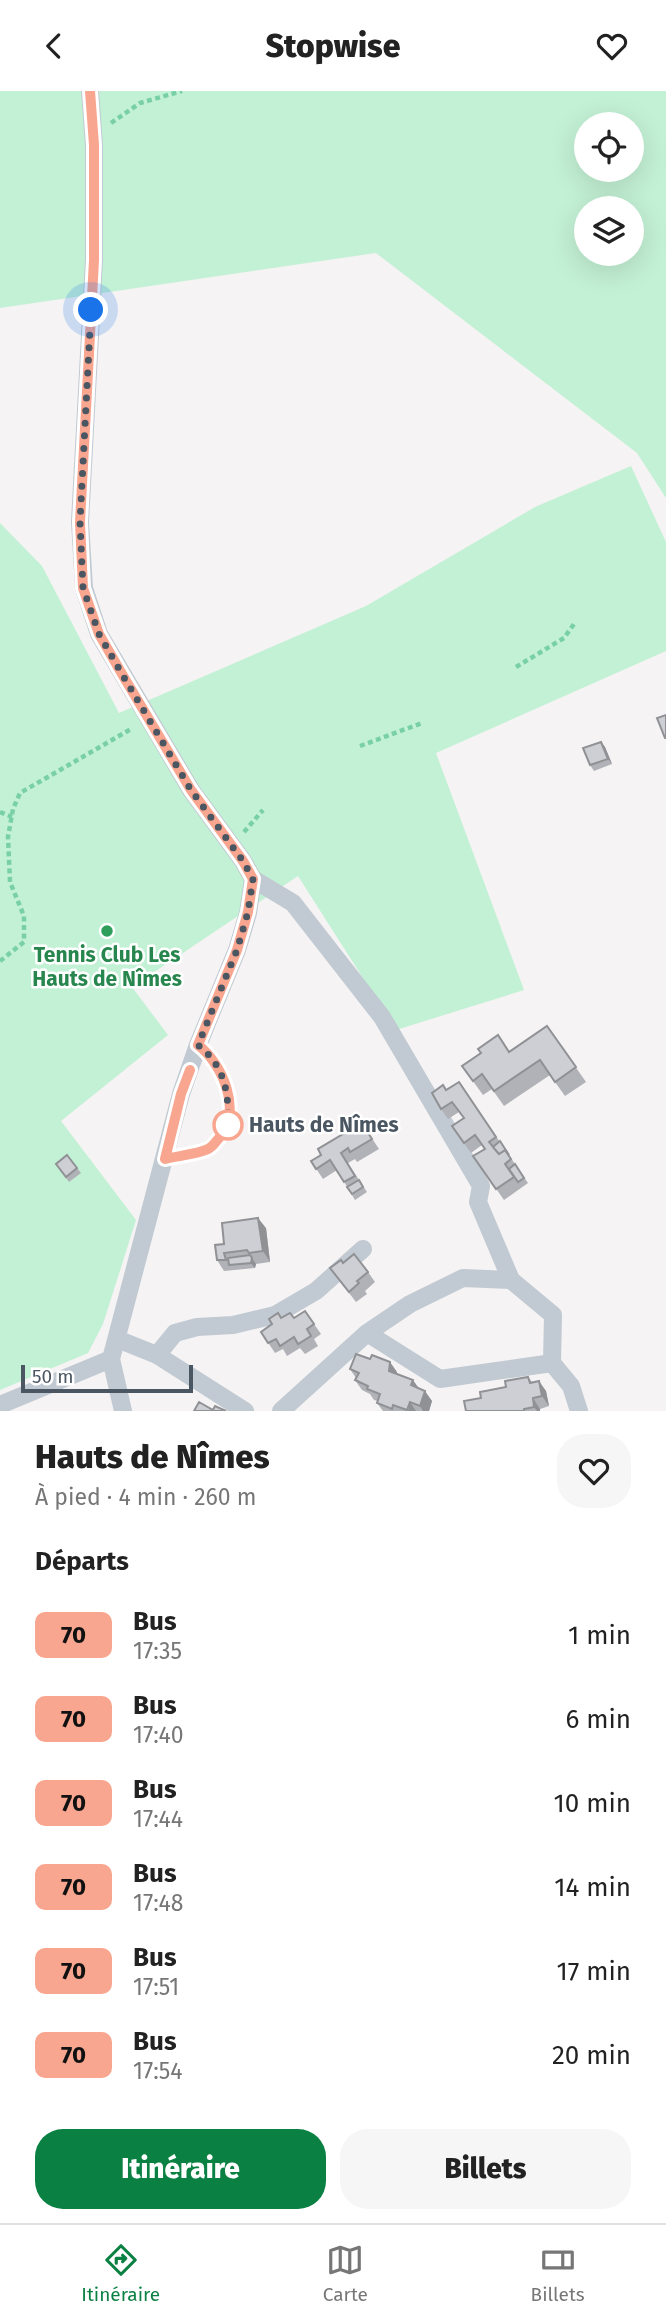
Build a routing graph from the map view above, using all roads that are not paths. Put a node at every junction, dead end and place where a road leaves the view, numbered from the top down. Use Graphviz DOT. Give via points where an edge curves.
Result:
graph roads {
  1 [pos="90,91"];
  2 [pos="253,879"];
  3 [pos="198,1045"];
  4 [pos="165,1159"];
  5 [pos="363,1249"];
  6 [pos="511,1280"];
  7 [pos="367,1333"];
  8 [pos="117,1339"];
  9 [pos="157,1355"];
  10 [pos="111,1359"];
  11 [pos="552,1363"];
  12 [pos="0,1405"];
  13 [pos="123,1411"];
  14 [pos="245,1411"];
  15 [pos="281,1411"];
  16 [pos="579,1411"];
  1 -- 2 [label="street" via="94,260 80,522 83,588 99,634 191,790"];
  2 -- 3 [label="street" via="237,950"];
  2 -- 6 [label="street" via="293,904 383,1017 481,1186 478,1202"];
  3 -- 4 [label="street"];
  3 -- 4 [label="lane" via="219,1070 229,1096 228,1127 210,1149"];
  4 -- 8 [label="street"];
  5 -- 9 [label="street" via="316,1291 275,1315 175,1333"];
  6 -- 7 [label="street" via="463,1279 410,1304"];
  6 -- 11 [label="street" via="553,1315"];
  7 -- 11 [label="street" via="439,1379"];
  7 -- 15 [label="street"];
  8 -- 9 [label="street"];
  8 -- 10 [label="street"];
  9 -- 14 [label="street"];
  10 -- 12 [label="street"];
  10 -- 13 [label="street"];
  11 -- 16 [label="street" via="571,1386"];
}
